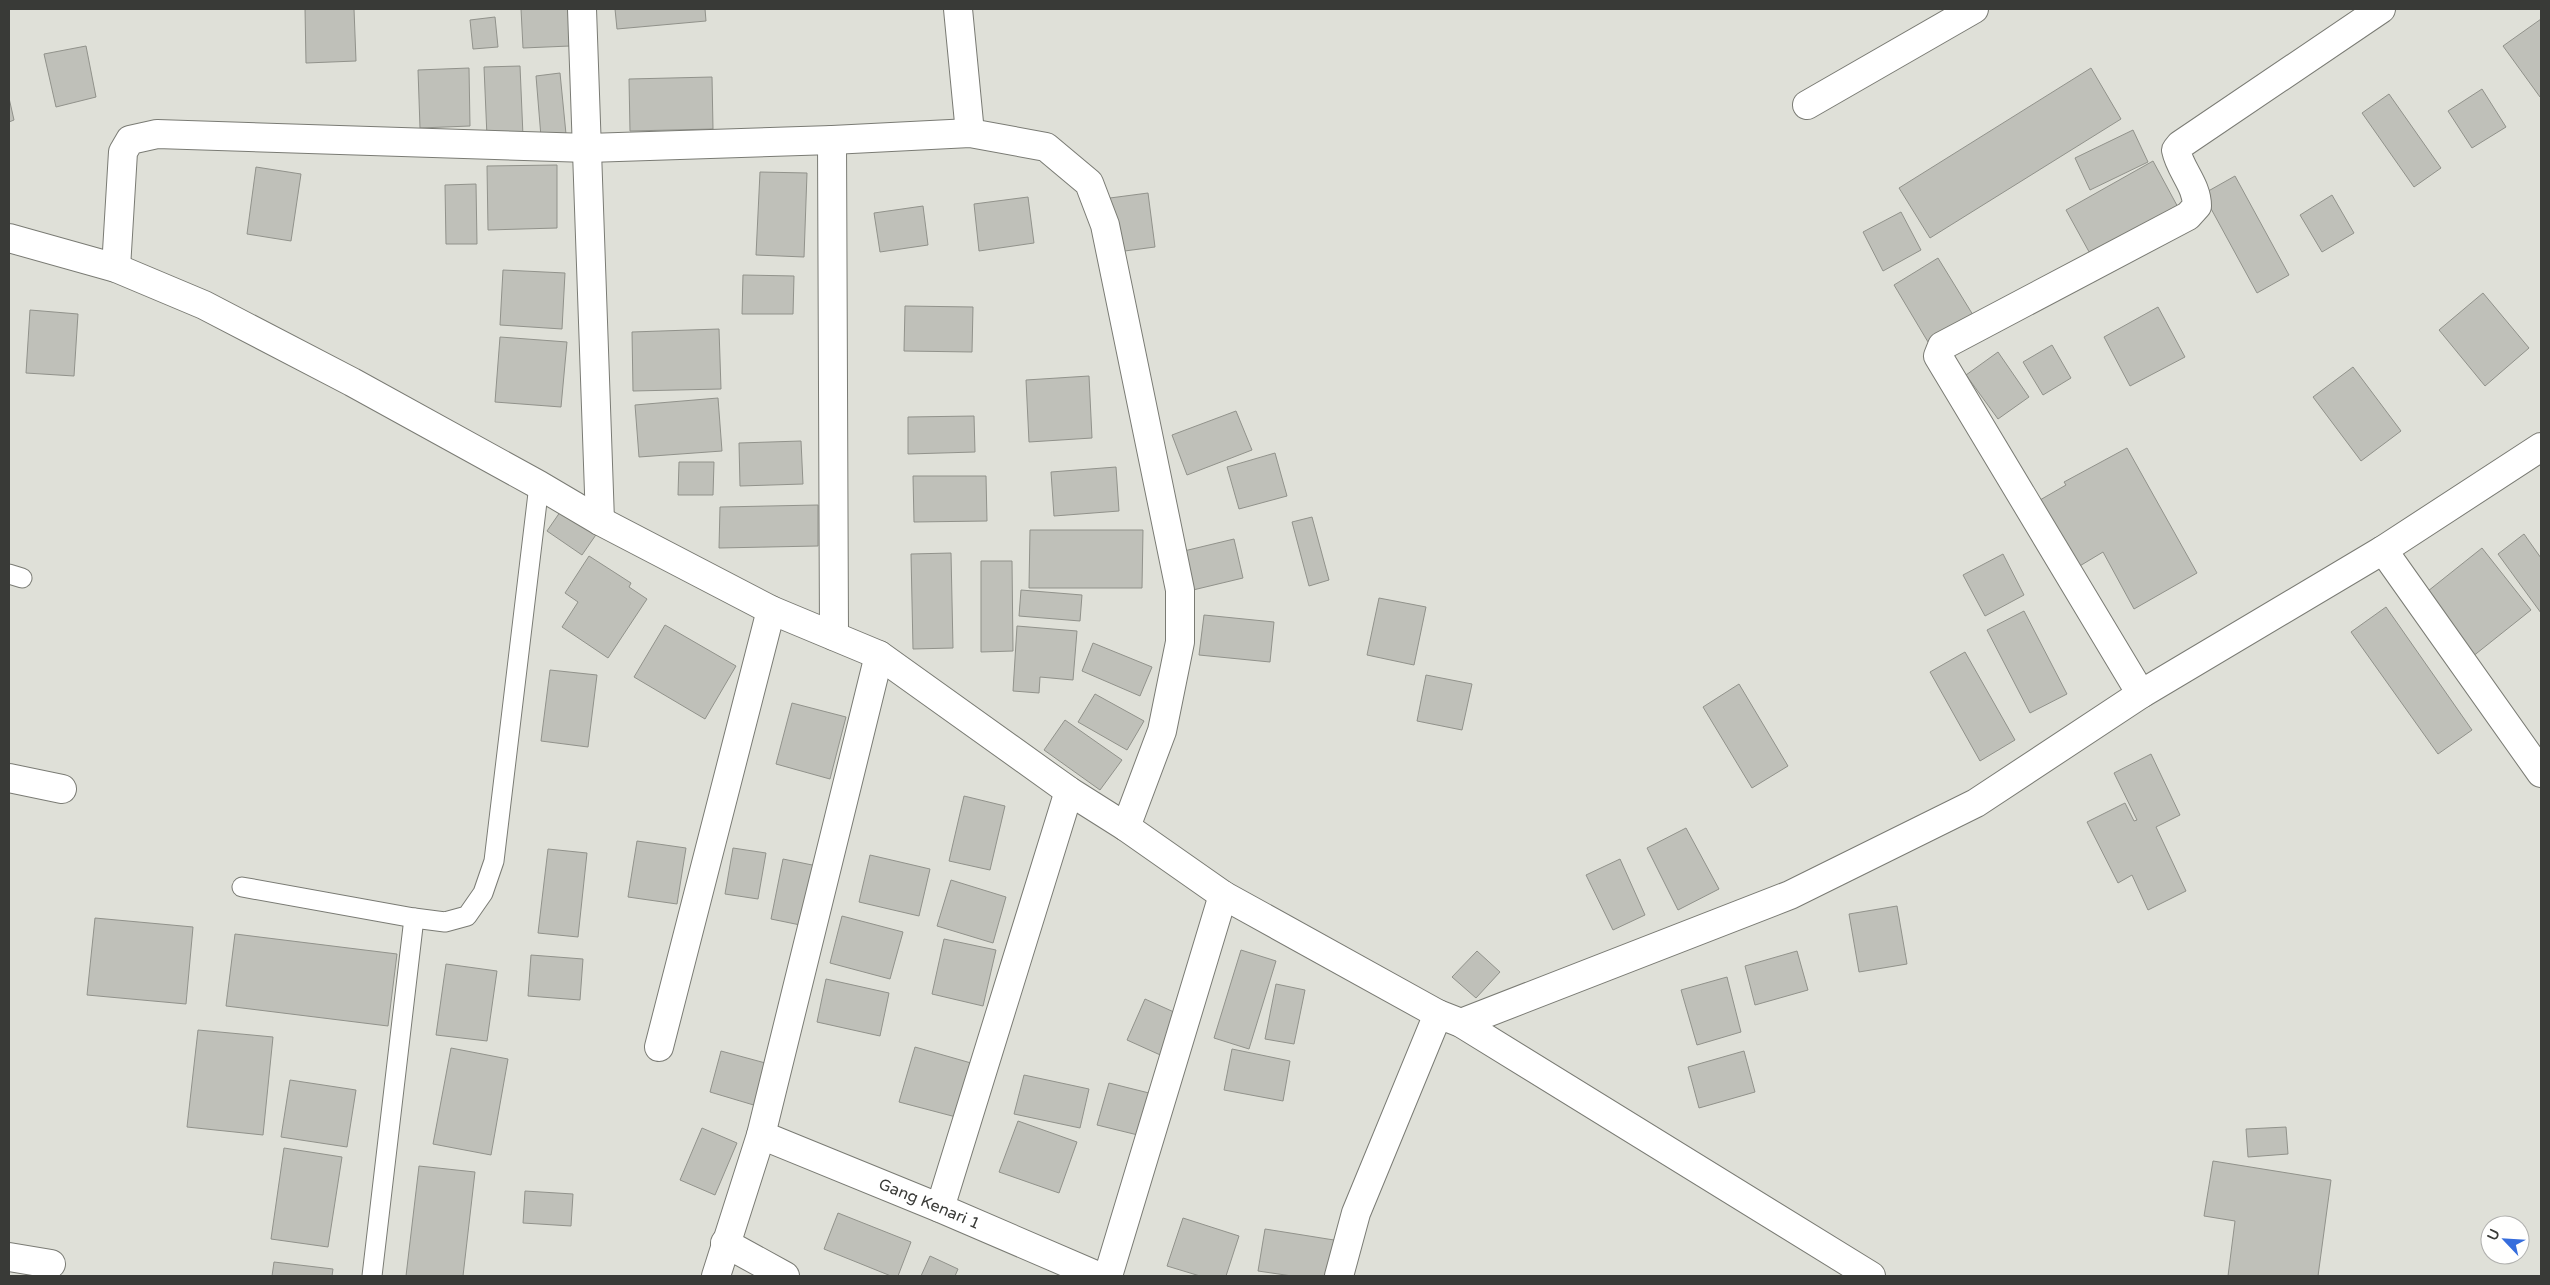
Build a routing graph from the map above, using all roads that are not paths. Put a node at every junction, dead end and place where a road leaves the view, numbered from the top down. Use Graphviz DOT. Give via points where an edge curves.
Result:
graph roads {
  1 [pos="582,9"];
  2 [pos="958,9"];
  3 [pos="1974,9"];
  4 [pos="2381,9"];
  5 [pos="1807,105"];
  6 [pos="970,133"];
  7 [pos="832,140"];
  8 [pos="588,148"];
  9 [pos="9,238"];
  10 [pos="116,268"];
  11 [pos="2541,447"];
  12 [pos="539,485"];
  13 [pos="600,521"];
  14 [pos="2383,550"];
  15 [pos="771,610"];
  16 [pos="834,636"];
  17 [pos="879,655"];
  18 [pos="2141,694"];
  19 [pos="2541,773"];
  20 [pos="9,778"];
  21 [pos="62,789"];
  22 [pos="1069,791"];
  23 [pos="1126,826"];
  24 [pos="242,887"];
  25 [pos="1223,895"];
  26 [pos="414,918"];
  27 [pos="1450,1018"];
  28 [pos="659,1046"];
  29 [pos="761,1135"];
  30 [pos="940,1208"];
  31 [pos="725,1243"];
  32 [pos="9,1257"];
  33 [pos="51,1264"];
  34 [pos="372,1276"];
  35 [pos="716,1276"];
  36 [pos="785,1276"];
  37 [pos="1098,1276"];
  38 [pos="1108,1276"];
  39 [pos="1339,1276"];
  40 [pos="1871,1276"];
  1 -- 8 [label="street"];
  2 -- 6 [label="street"];
  3 -- 5 [label="street"];
  4 -- 18 [label="street" via="2180,144 2176,150 2178,158 2197,194 2197,206 2188,216 1942,346 1939,351 1938,356"];
  6 -- 7 [label="street"];
  6 -- 23 [label="street" via="1046,146 1089,183 1105,226 1180,590 1180,642 1162,731"];
  7 -- 8 [label="street"];
  7 -- 16 [label="street"];
  8 -- 10 [label="street" via="142,135 130,140 124,152"];
  8 -- 13 [label="street"];
  9 -- 10 [label="street"];
  10 -- 12 [label="street" via="204,305"];
  11 -- 14 [label="street"];
  12 -- 13 [label="street"];
  12 -- 26 [label="lane" via="494,860 483,893 467,916 445,922"];
  13 -- 15 [label="street"];
  14 -- 18 [label="street"];
  14 -- 19 [label="street"];
  15 -- 16 [label="street"];
  15 -- 28 [label="street"];
  16 -- 17 [label="street"];
  17 -- 22 [label="street"];
  17 -- 29 [label="street"];
  18 -- 27 [label="street" via="1976,803 1790,895"];
  20 -- 21 [label="street"];
  22 -- 23 [label="street"];
  22 -- 30 [label="street"];
  23 -- 25 [label="street"];
  24 -- 26 [label="lane"];
  25 -- 27 [label="street"];
  25 -- 38 [label="street"];
  26 -- 34 [label="lane"];
  27 -- 39 [label="street" via="1356,1213"];
  27 -- 40 [label="street"];
  29 -- 30 [label="street, Gang Kenari 1"];
  29 -- 31 [label="street"];
  30 -- 37 [label="street, Gang Kenari 1"];
  31 -- 35 [label="street"];
  31 -- 36 [label="street"];
  32 -- 33 [label="street"];
}
